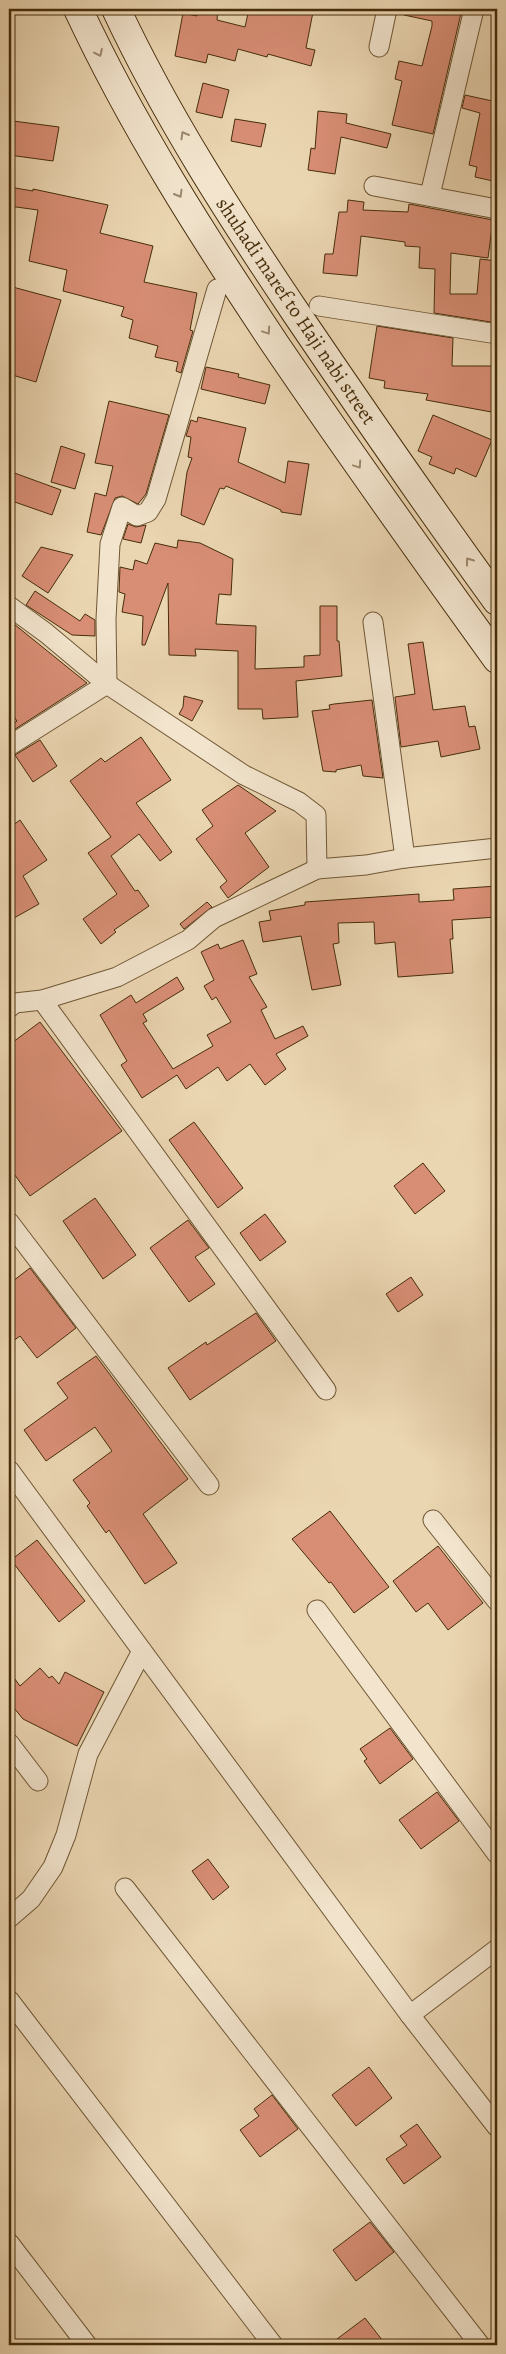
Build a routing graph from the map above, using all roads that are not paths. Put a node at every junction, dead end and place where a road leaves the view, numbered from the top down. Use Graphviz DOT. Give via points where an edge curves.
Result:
graph roads {
  1 [pos="78,9"];
  2 [pos="116,9"];
  3 [pos="387,9"];
  4 [pos="474,9"];
  5 [pos="379,47"];
  6 [pos="374,186"];
  7 [pos="430,195"];
  8 [pos="497,209"];
  9 [pos="217,290"];
  10 [pos="319,306"];
  11 [pos="497,334"];
  12 [pos="497,600"];
  13 [pos="10,609"];
  14 [pos="373,622"];
  15 [pos="497,659"];
  16 [pos="106,684"];
  17 [pos="9,746"];
  18 [pos="497,848"];
  19 [pos="405,858"];
  20 [pos="317,869"];
  21 [pos="42,1000"];
  22 [pos="11,1002"];
  23 [pos="9,1222"];
  24 [pos="326,1390"];
  25 [pos="9,1470"];
  26 [pos="209,1485"];
  27 [pos="433,1520"];
  28 [pos="497,1601"];
  29 [pos="317,1610"];
  30 [pos="142,1651"];
  31 [pos="9,1743"];
  32 [pos="38,1781"];
  33 [pos="497,1854"];
  34 [pos="125,1888"];
  35 [pos="9,1918"];
  36 [pos="497,1949"];
  37 [pos="9,2000"];
  38 [pos="410,2015"];
  39 [pos="497,2127"];
  40 [pos="9,2243"];
  41 [pos="87,2345"];
  42 [pos="273,2345"];
  43 [pos="480,2345"];
  1 -- 15 [label="main road, one-way" via="101,59 200,232 363,474"];
  12 -- 2 [label="main road, shuhadi maref to Haji nabi street, one-way" via="392,456 230,215"];
  3 -- 5 [label="street"];
  4 -- 7 [label="street"];
  6 -- 7 [label="street"];
  7 -- 8 [label="street"];
  9 -- 16 [label="street" via="156,499 148,512 137,516 122,507 110,544"];
  10 -- 11 [label="street"];
  13 -- 16 [label="street" via="46,633"];
  14 -- 19 [label="street"];
  16 -- 17 [label="street"];
  16 -- 20 [label="street" via="244,775 299,802 316,815"];
  18 -- 19 [label="street"];
  19 -- 20 [label="street"];
  20 -- 21 [label="street" via="214,918 188,940 118,977"];
  21 -- 22 [label="street"];
  21 -- 24 [label="street"];
  23 -- 26 [label="street"];
  25 -- 30 [label="street"];
  27 -- 28 [label="street"];
  29 -- 33 [label="street"];
  30 -- 35 [label="street" via="88,1754 66,1835 53,1867 31,1899"];
  30 -- 38 [label="street"];
  31 -- 32 [label="street"];
  34 -- 43 [label="street"];
  36 -- 38 [label="street"];
  37 -- 42 [label="street"];
  38 -- 39 [label="street"];
  40 -- 41 [label="street"];
}
